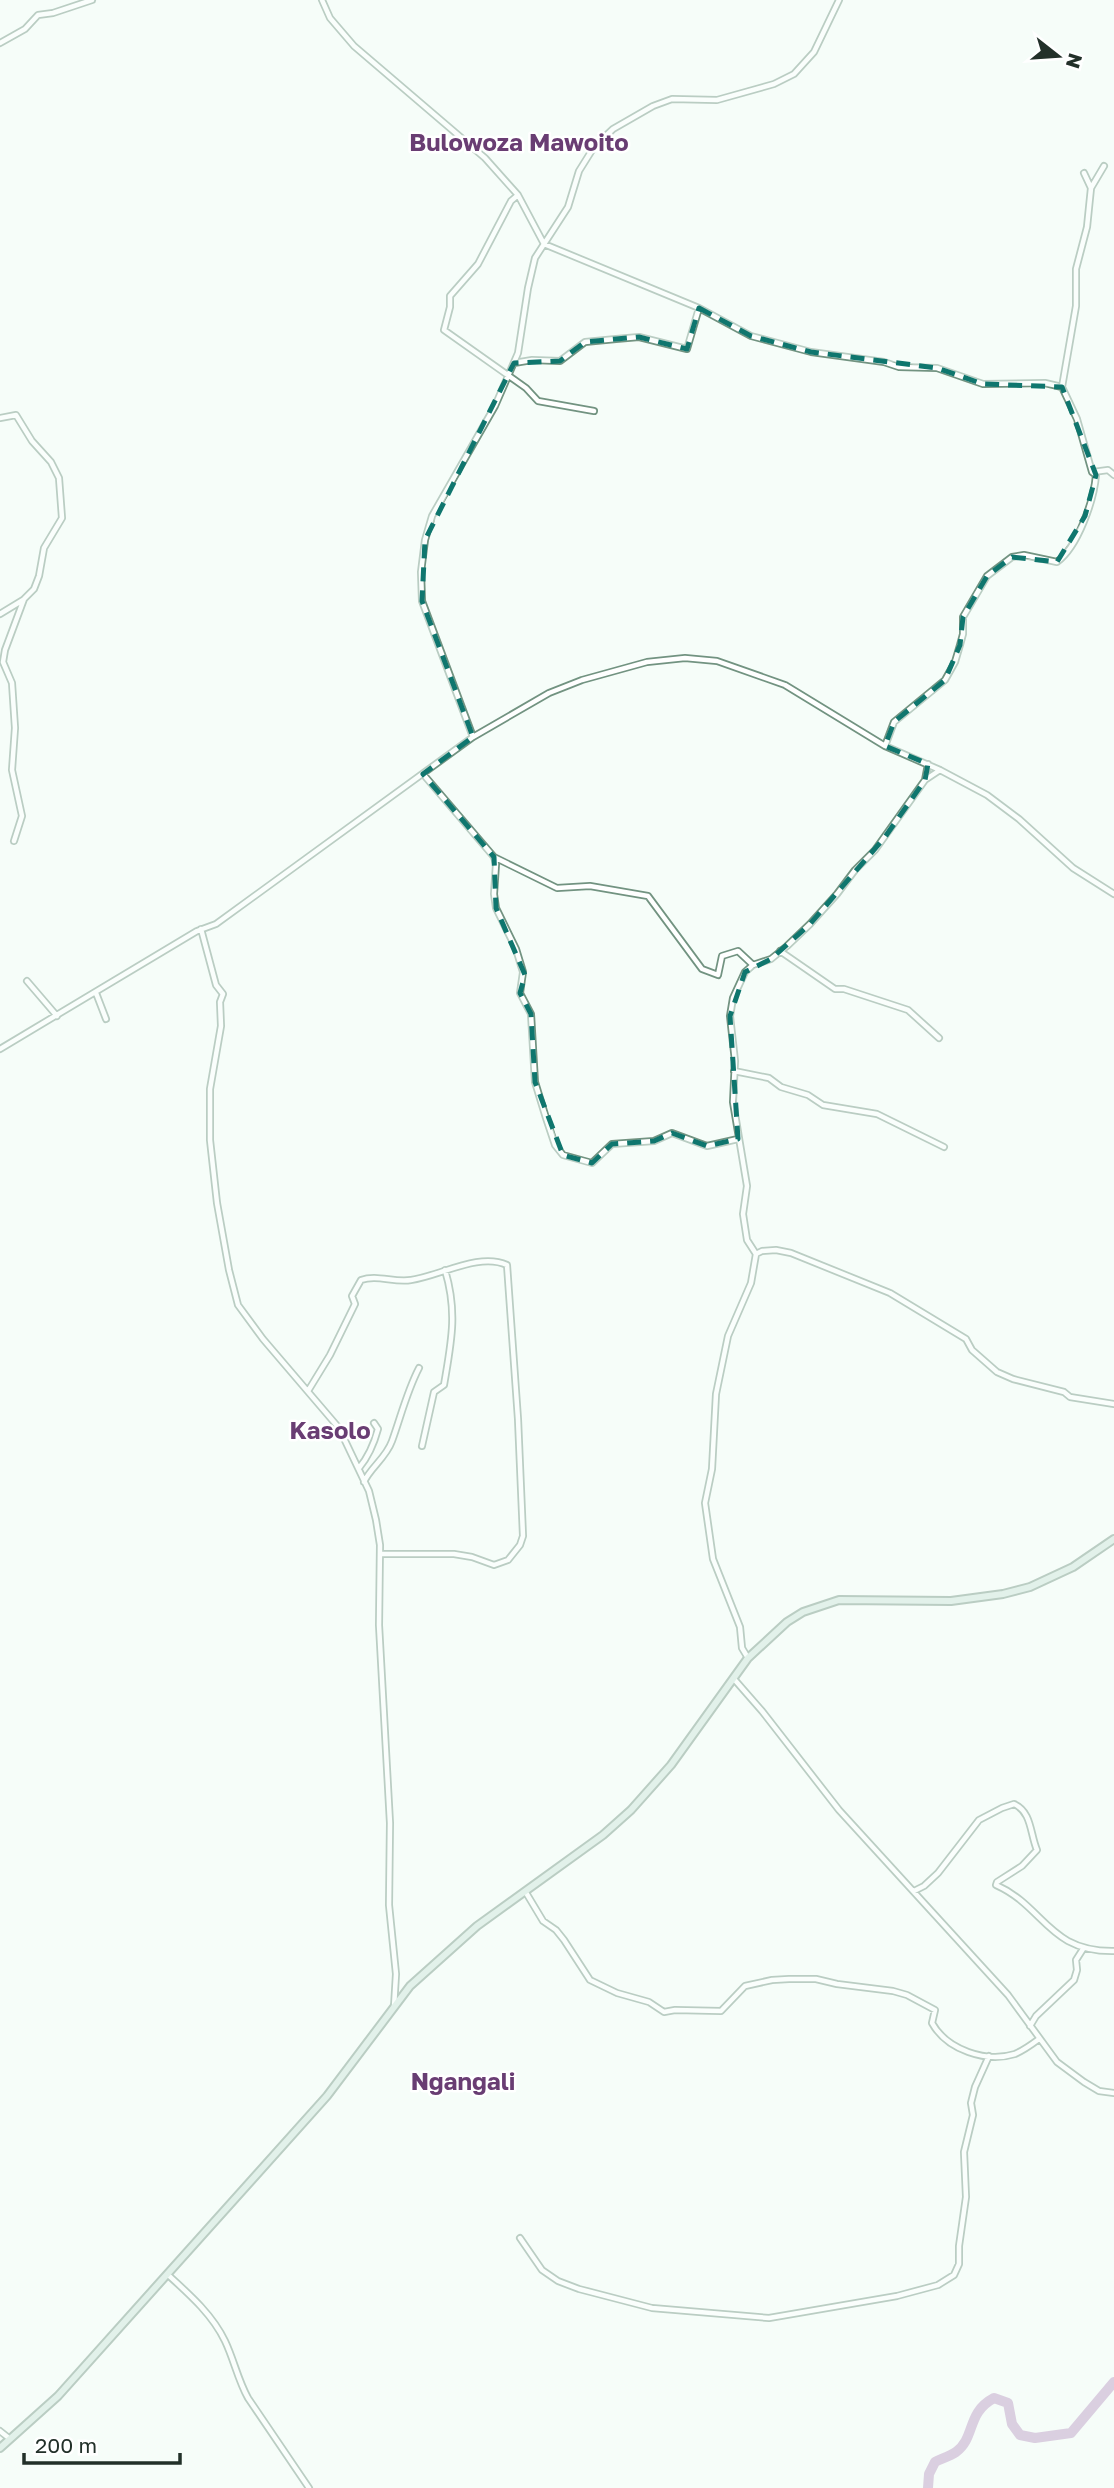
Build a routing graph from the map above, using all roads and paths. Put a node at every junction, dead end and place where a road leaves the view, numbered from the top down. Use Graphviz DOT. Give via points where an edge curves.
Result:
graph roads {
  1 [pos="92,0"];
  2 [pos="838,0"];
  3 [pos="322,1"];
  4 [pos="0,43"];
  5 [pos="1104,166"];
  6 [pos="1084,173"];
  7 [pos="1091,188"];
  8 [pos="518,195"];
  9 [pos="544,244"];
  10 [pos="699,308"];
  11 [pos="514,363"];
  12 [pos="507,375"];
  13 [pos="1062,387"];
  14 [pos="594,411"];
  15 [pos="0,418"];
  16 [pos="1092,472"];
  17 [pos="1114,475"];
  18 [pos="24,599"];
  19 [pos="0,614"];
  20 [pos="473,737"];
  21 [pos="885,746"];
  22 [pos="928,764"];
  23 [pos="940,770"];
  24 [pos="423,774"];
  25 [pos="925,780"];
  26 [pos="14,841"];
  27 [pos="494,857"];
  28 [pos="1114,894"];
  29 [pos="201,929"];
  30 [pos="780,951"];
  31 [pos="753,965"];
  32 [pos="27,981"];
  33 [pos="96,993"];
  34 [pos="57,1016"];
  35 [pos="106,1019"];
  36 [pos="939,1038"];
  37 [pos="0,1049"];
  38 [pos="734,1071"];
  39 [pos="738,1139"];
  40 [pos="944,1147"];
  41 [pos="756,1254"];
  42 [pos="445,1270"];
  43 [pos="419,1368"];
  44 [pos="308,1391"];
  45 [pos="1114,1404"];
  46 [pos="374,1423"];
  47 [pos="422,1446"];
  48 [pos="358,1469"];
  49 [pos="364,1482"];
  50 [pos="1114,1539"];
  51 [pos="380,1553"];
  52 [pos="748,1658"];
  53 [pos="733,1678"];
  54 [pos="525,1891"];
  55 [pos="914,1891"];
  56 [pos="1083,1948"];
  57 [pos="1114,1951"];
  58 [pos="394,2008"];
  59 [pos="1030,2026"];
  60 [pos="1039,2039"];
  61 [pos="989,2056"];
  62 [pos="1114,2093"];
  63 [pos="520,2238"];
  64 [pos="167,2274"];
  65 [pos="0,2431"];
  66 [pos="10,2440"];
  67 [pos="0,2448"];
  68 [pos="309,2488"];
  1 -- 4 [label="street" via="38,15 25,29"];
  2 -- 9 [label="street" via="814,52 794,74 717,100 672,99 614,129 579,171 568,207"];
  3 -- 8 [label="street" via="354,46 485,158"];
  5 -- 7 [label="street"];
  6 -- 7 [label="street"];
  7 -- 13 [label="street"];
  8 -- 9 [label="street"];
  8 -- 12 [label="street" via="478,264 450,296 444,330"];
  9 -- 10 [label="street"];
  9 -- 11 [label="street" via="535,258"];
  10 -- 11 [label="street" via="687,349 639,337 584,342 560,361"];
  10 -- 13 [label="street" via="751,336 811,352 899,367 937,368 983,383"];
  11 -- 12 [label="street"];
  12 -- 14 [label="street" via="538,401"];
  12 -- 20 [label="street" via="495,406 432,516 421,572 422,601"];
  13 -- 16 [label="street"];
  15 -- 18 [label="street" via="16,415 60,478 60,524 44,548 34,589"];
  16 -- 17 [label="street" via="1108,470"];
  16 -- 21 [label="street" via="1096,483 1090,505 1065,556 1057,562 1012,557 987,576 963,617 960,645 945,680 894,722"];
  18 -- 19 [label="street"];
  18 -- 26 [label="street" via="3,662 12,683 12,770 22,816"];
  20 -- 21 [label="street" via="582,680 685,658 717,662 785,685"];
  20 -- 24 [label="street"];
  21 -- 22 [label="street"];
  22 -- 23 [label="street"];
  22 -- 25 [label="street"];
  23 -- 25 [label="street"];
  23 -- 28 [label="street" via="1003,806 1073,868"];
  24 -- 27 [label="street"];
  24 -- 29 [label="street" via="216,923"];
  25 -- 30 [label="street" via="876,850"];
  27 -- 31 [label="street" via="557,888 590,886 648,896 702,969 718,975 722,956 738,951"];
  27 -- 39 [label="street" via="496,908 516,949 523,972 520,993 531,1014 535,1082 555,1144 563,1155 592,1163 612,1144 654,1141 672,1133 707,1146"];
  29 -- 33 [label="street"];
  29 -- 44 [label="street" via="223,995 210,1090 210,1140 229,1270 238,1305"];
  30 -- 31 [label="street"];
  30 -- 36 [label="street" via="835,989 908,1010"];
  31 -- 38 [label="street" via="733,998"];
  32 -- 34 [label="street"];
  33 -- 34 [label="street"];
  33 -- 35 [label="street"];
  34 -- 37 [label="street"];
  38 -- 39 [label="street"];
  38 -- 40 [label="street" via="769,1078 823,1105 877,1114"];
  39 -- 41 [label="street" via="747,1186 743,1214 747,1240"];
  41 -- 45 [label="street" via="791,1253 855,1277 943,1323 966,1339 997,1372 1070,1397"];
  41 -- 52 [label="street" via="751,1283 728,1336 716,1394 712,1469 705,1503 713,1559"];
  42 -- 44 [label="street" via="410,1280 361,1280 352,1296 355,1304"];
  42 -- 47 [label="street" via="454,1327 444,1385 434,1392"];
  42 -- 51 [label="street" via="480,1262 507,1265 523,1536 508,1560 494,1565 454,1554"];
  43 -- 49 [label="street" via="392,1441"];
  44 -- 48 [label="street" via="339,1428"];
  46 -- 48 [label="street" via="378,1429 375,1440"];
  48 -- 49 [label="street"];
  49 -- 51 [label="street"];
  50 -- 52 [label="main road" via="1073,1567 1003,1594 951,1601 856,1599 819,1605 787,1622"];
  51 -- 58 [label="street"];
  52 -- 53 [label="main road"];
  53 -- 54 [label="main road" via="671,1765 631,1810"];
  53 -- 55 [label="street" via="839,1810"];
  54 -- 58 [label="main road" via="477,1926 410,1986"];
  54 -- 61 [label="street" via="590,1980 664,2012 722,2011 745,1986 816,1979 907,1995 935,2010 932,2023 952,2046"];
  55 -- 56 [label="street" via="938,1872 979,1820 1014,1804 1026,1813 1037,1850 996,1885 1017,1897 1060,1937"];
  55 -- 59 [label="street" via="1008,1995"];
  56 -- 57 [label="street"];
  56 -- 59 [label="street" via="1074,1980"];
  58 -- 64 [label="main road" via="327,2096"];
  59 -- 60 [label="street"];
  60 -- 61 [label="street" via="1013,2054"];
  60 -- 62 [label="street" via="1071,2074 1099,2091"];
  61 -- 63 [label="street" via="971,2103 959,2264 954,2275 938,2285 769,2318 652,2308 558,2281 541,2270"];
  64 -- 66 [label="main road" via="58,2396"];
  64 -- 68 [label="street" via="214,2322 242,2387"];
  65 -- 66 [label="street"];
  66 -- 67 [label="main road"];
}
